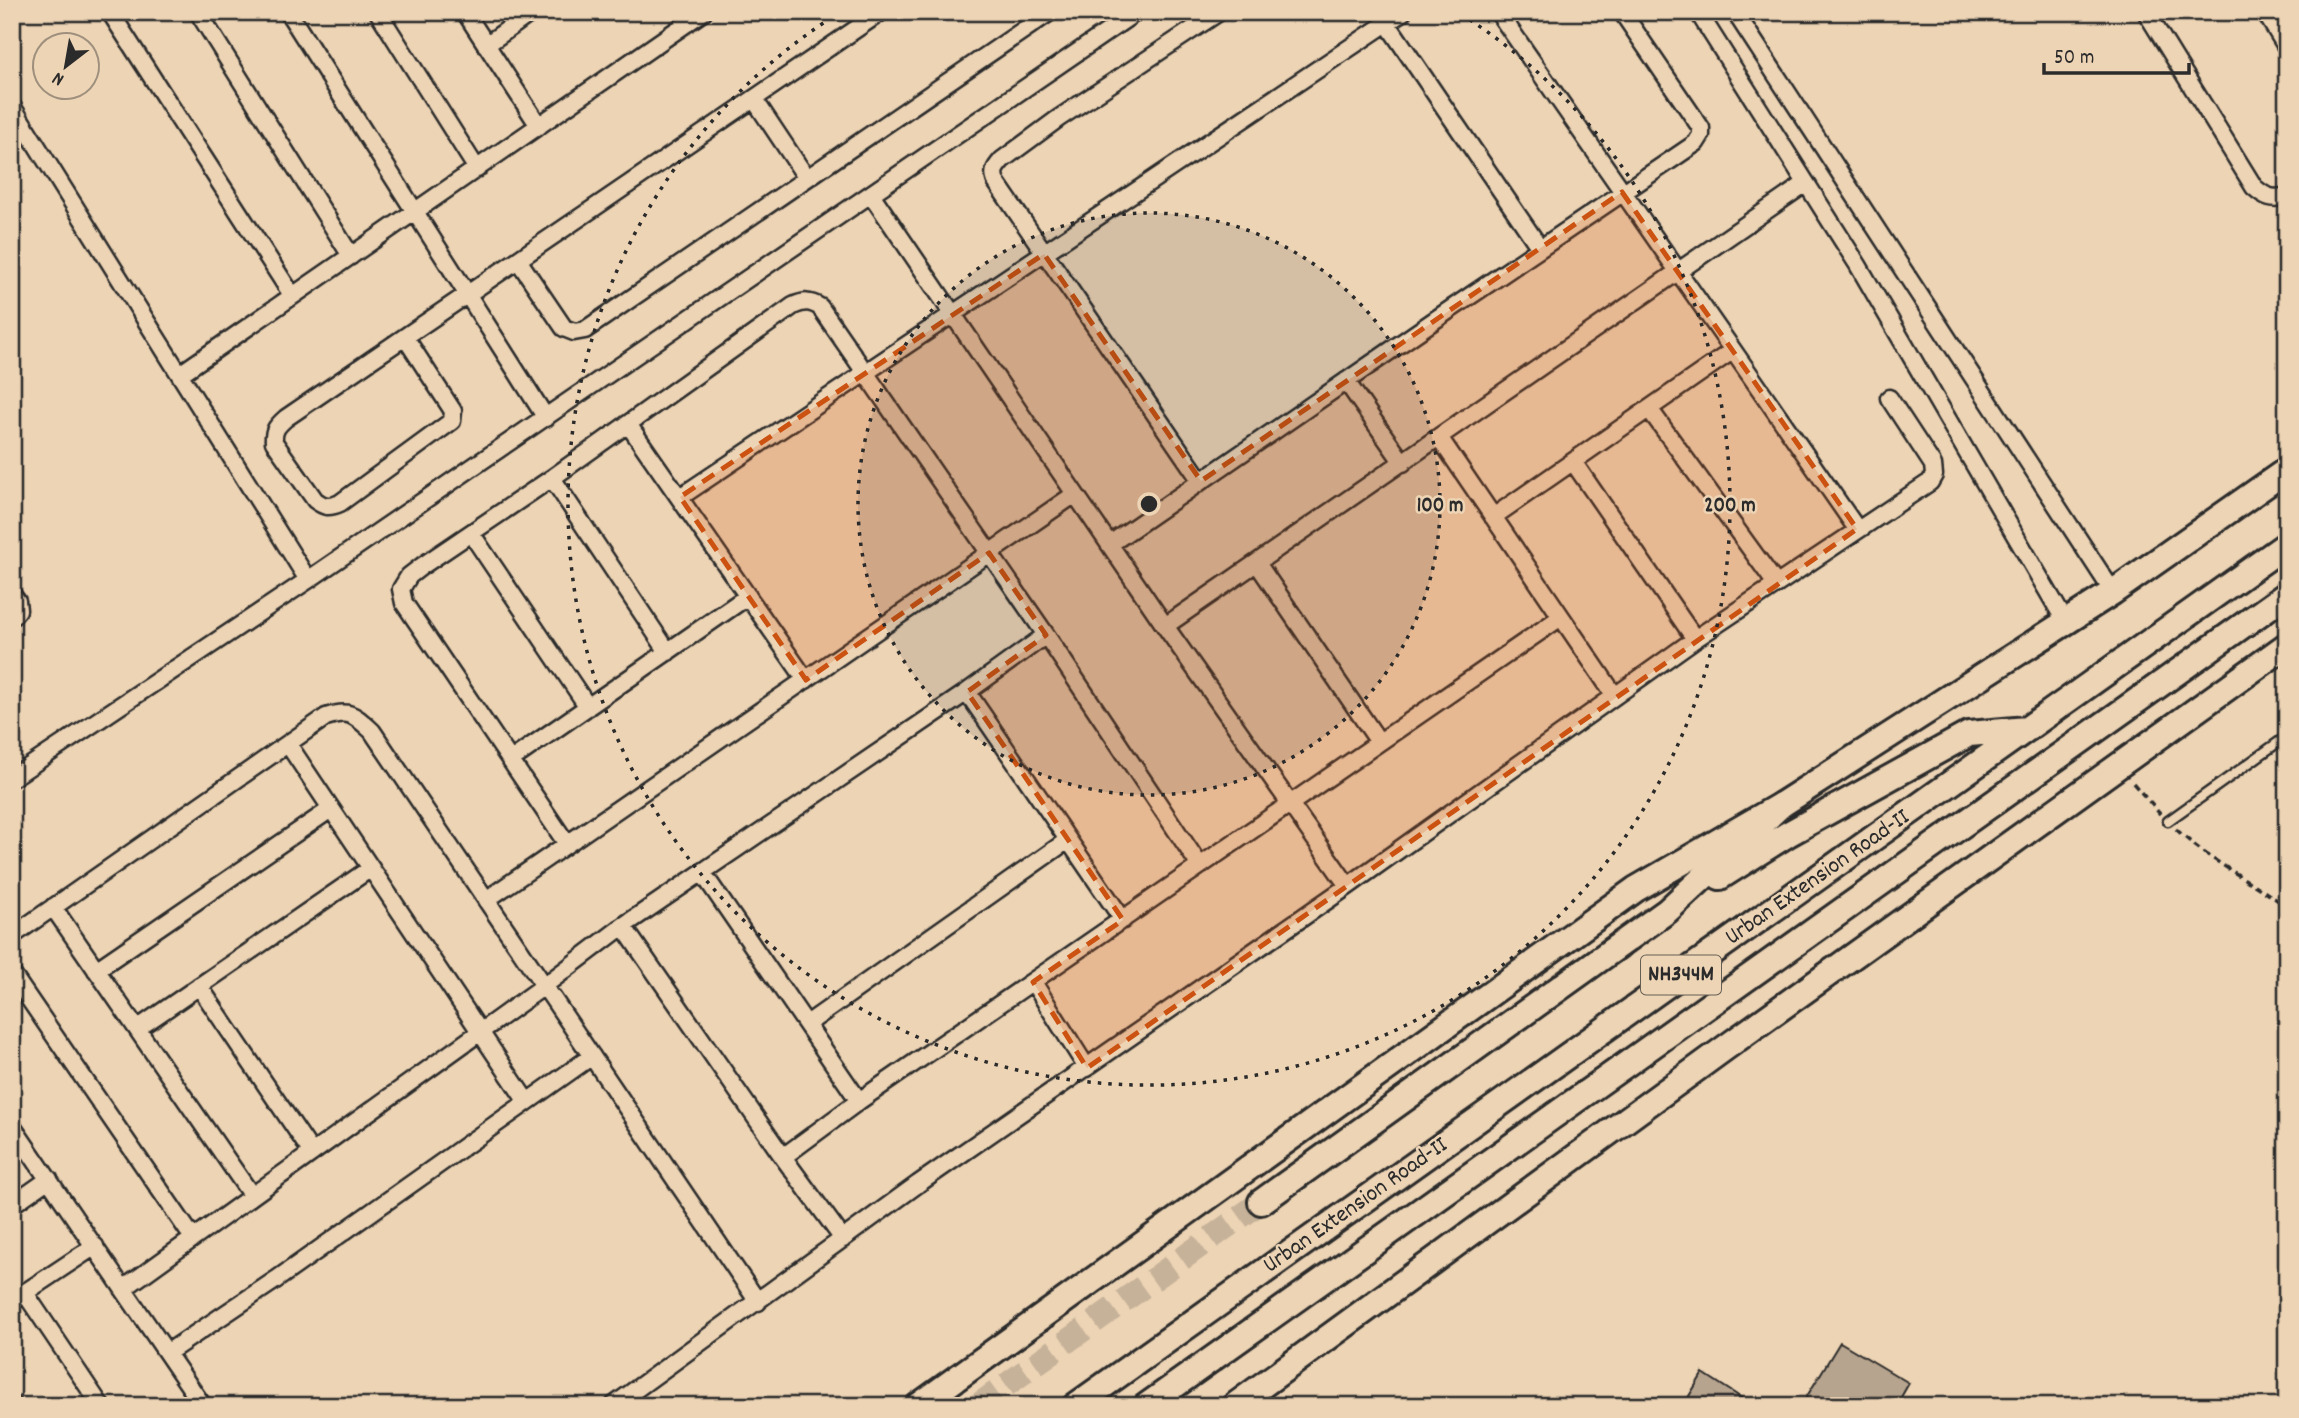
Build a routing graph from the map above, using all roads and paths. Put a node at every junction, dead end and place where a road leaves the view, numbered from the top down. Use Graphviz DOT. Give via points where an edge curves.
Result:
graph roads {
  1 [pos="110,12"];
  2 [pos="198,12"];
  3 [pos="288,12"];
  4 [pos="378,12"];
  5 [pos="465,12"];
  6 [pos="532,12"];
  7 [pos="703,12"];
  8 [pos="881,12"];
  9 [pos="1050,12"];
  10 [pos="1219,12"];
  11 [pos="1403,12"];
  12 [pos="1498,12"];
  13 [pos="1622,12"];
  14 [pos="1698,12"];
  15 [pos="1735,12"];
  16 [pos="2146,12"];
  17 [pos="2264,12"];
  18 [pos="1126,15"];
  19 [pos="1387,23"];
  20 [pos="486,45"];
  21 [pos="2287,48"];
  22 [pos="754,99"];
  23 [pos="12,106"];
  24 [pos="539,126"];
  25 [pos="477,169"];
  26 [pos="806,177"];
  27 [pos="1806,183"];
  28 [pos="1622,192"];
  29 [pos="871,194"];
  30 [pos="2287,196"];
  31 [pos="415,212"];
  32 [pos="1540,248"];
  33 [pos="1044,254"];
  34 [pos="351,256"];
  35 [pos="518,260"];
  36 [pos="1678,274"];
  37 [pos="292,295"];
  38 [pos="467,295"];
  39 [pos="953,315"];
  40 [pos="405,337"];
  41 [pos="1732,351"];
  42 [pos="865,373"];
  43 [pos="180,374"];
  44 [pos="1346,381"];
  45 [pos="1889,398"];
  46 [pos="1650,410"];
  47 [pos="546,418"];
  48 [pos="628,424"];
  49 [pos="1439,437"];
  50 [pos="1403,463"];
  51 [pos="1574,463"];
  52 [pos="2287,470"];
  53 [pos="552,478"];
  54 [pos="1201,481"];
  55 [pos="1075,494"];
  56 [pos="680,497"];
  57 [pos="1493,517"];
  58 [pos="1857,529"];
  59 [pos="471,533"];
  60 [pos="1110,544"];
  61 [pos="2287,544"];
  62 [pos="989,553"];
  63 [pos="1257,563"];
  64 [pos="309,580"];
  65 [pos="1776,584"];
  66 [pos="2112,592"];
  67 [pos="12,594"];
  68 [pos="2287,594"];
  69 [pos="748,596"];
  70 [pos="12,617"];
  71 [pos="1561,617"];
  72 [pos="2065,621"];
  73 [pos="1165,626"];
  74 [pos="1046,635"];
  75 [pos="1695,639"];
  76 [pos="2287,645"];
  77 [pos="668,652"];
  78 [pos="806,680"];
  79 [pos="967,692"];
  80 [pos="1615,696"];
  81 [pos="588,707"];
  82 [pos="2029,729"];
  83 [pos="2287,736"];
  84 [pos="1380,742"];
  85 [pos="288,744"];
  86 [pos="510,760"];
  87 [pos="2118,765"];
  88 [pos="14,774"];
  89 [pos="1290,804"];
  90 [pos="1781,805"];
  91 [pos="331,809"];
  92 [pos="2168,821"];
  93 [pos="1068,839"];
  94 [pos="567,844"];
  95 [pos="1200,866"];
  96 [pos="371,868"];
  97 [pos="702,872"];
  98 [pos="1348,886"];
  99 [pos="486,900"];
  100 [pos="53,907"];
  101 [pos="2287,907"];
  102 [pos="1667,911"];
  103 [pos="1123,920"];
  104 [pos="623,926"];
  105 [pos="12,936"];
  106 [pos="96,970"];
  107 [pos="12,974"];
  108 [pos="1033,982"];
  109 [pos="199,986"];
  110 [pos="544,986"];
  111 [pos="807,1024"];
  112 [pos="137,1029"];
  113 [pos="482,1031"];
  114 [pos="592,1056"];
  115 [pos="1087,1068"];
  116 [pos="859,1101"];
  117 [pos="527,1102"];
  118 [pos="12,1126"];
  119 [pos="312,1153"];
  120 [pos="783,1157"];
  121 [pos="49,1179"];
  122 [pos="252,1196"];
  123 [pos="1261,1202"];
  124 [pos="12,1205"];
  125 [pos="193,1238"];
  126 [pos="843,1239"];
  127 [pos="95,1246"];
  128 [pos="124,1289"];
  129 [pos="19,1297"];
  130 [pos="758,1301"];
  131 [pos="167,1353"];
  132 [pos="101,1406"];
  133 [pos="203,1406"];
  134 [pos="613,1406"];
  135 [pos="918,1406"];
  136 [pos="1075,1406"];
  137 [pos="1146,1406"];
  138 [pos="1234,1406"];
  1 -- 37 [label="street"];
  2 -- 34 [label="street"];
  3 -- 31 [label="street"];
  4 -- 25 [label="street"];
  5 -- 20 [label="street"];
  6 -- 20 [label="street"];
  7 -- 24 [label="street"];
  8 -- 22 [label="street"];
  9 -- 26 [label="street"];
  10 -- 33 [label="street" via="1059,118 995,168 996,182"];
  11 -- 19 [label="street"];
  12 -- 28 [label="street"];
  13 -- 28 [label="street" via="1694,117 1701,135 1689,150"];
  14 -- 27 [label="street"];
  15 -- 66 [label="street"];
  16 -- 30 [label="street" via="2254,187 2273,199"];
  17 -- 21 [label="street"];
  18 -- 29 [label="street"];
  19 -- 32 [label="street"];
  19 -- 33 [label="street"];
  20 -- 24 [label="street"];
  22 -- 26 [label="street"];
  22 -- 35 [label="street"];
  23 -- 43 [label="street"];
  24 -- 25 [label="street"];
  25 -- 31 [label="street"];
  26 -- 35 [label="street" via="585,330 564,328"];
  27 -- 36 [label="street"];
  27 -- 72 [label="street"];
  28 -- 32 [label="street"];
  28 -- 36 [label="street"];
  29 -- 39 [label="street"];
  29 -- 47 [label="street"];
  31 -- 34 [label="street"];
  31 -- 38 [label="street"];
  32 -- 44 [label="street"];
  33 -- 39 [label="street"];
  33 -- 54 [label="street"];
  34 -- 37 [label="street"];
  35 -- 38 [label="street"];
  36 -- 41 [label="street"];
  36 -- 49 [label="street"];
  37 -- 43 [label="street"];
  38 -- 40 [label="street"];
  38 -- 47 [label="street"];
  39 -- 42 [label="street"];
  39 -- 55 [label="street"];
  40 -- 40 [label="street" via="453,411 452,421 340,503 324,507 274,442 276,426"];
  41 -- 46 [label="street"];
  41 -- 58 [label="street"];
  42 -- 48 [label="street" via="820,307 802,302"];
  42 -- 56 [label="street"];
  42 -- 62 [label="street"];
  43 -- 64 [label="street"];
  44 -- 50 [label="street"];
  44 -- 54 [label="street"];
  45 -- 58 [label="street" via="1933,465 1934,475"];
  46 -- 51 [label="street"];
  46 -- 65 [label="street"];
  47 -- 64 [label="street"];
  48 -- 53 [label="street"];
  48 -- 56 [label="street"];
  49 -- 50 [label="street"];
  49 -- 57 [label="street"];
  50 -- 63 [label="street"];
  51 -- 57 [label="street"];
  51 -- 75 [label="street"];
  52 -- 66 [label="main road"];
  53 -- 59 [label="street"];
  53 -- 77 [label="street"];
  54 -- 60 [label="street"];
  55 -- 60 [label="street"];
  55 -- 62 [label="street"];
  56 -- 69 [label="street"];
  57 -- 71 [label="street"];
  58 -- 65 [label="street"];
  59 -- 81 [label="street"];
  59 -- 86 [label="street" via="409,576 401,589 404,603"];
  60 -- 73 [label="street"];
  61 -- 82 [label="main road, Urban Extension Road-II / NH344M"];
  62 -- 74 [label="street"];
  62 -- 78 [label="street"];
  63 -- 73 [label="street"];
  63 -- 84 [label="street"];
  64 -- 88 [label="street"];
  65 -- 75 [label="street"];
  66 -- 72 [label="main road"];
  67 -- 70 [label="street" via="18,610"];
  68 -- 137 [label="main road, Urban Extension Road-II / NH344M"];
  69 -- 77 [label="street"];
  69 -- 78 [label="street"];
  71 -- 80 [label="street"];
  71 -- 84 [label="street"];
  72 -- 90 [label="main road"];
  73 -- 89 [label="street"];
  74 -- 79 [label="street"];
  74 -- 95 [label="street"];
  75 -- 80 [label="street"];
  76 -- 87 [label="main road"];
  77 -- 81 [label="street"];
  78 -- 94 [label="street"];
  79 -- 93 [label="street"];
  79 -- 97 [label="street"];
  80 -- 98 [label="street"];
  81 -- 86 [label="street"];
  82 -- 102 [label="main road" via="1969,734 1788,834"];
  82 -- 136 [label="main road, Urban Extension Road-II / NH344M"];
  83 -- 92 [label="lane"];
  84 -- 89 [label="street"];
  85 -- 91 [label="street"];
  85 -- 99 [label="street" via="326,717 341,712 355,716 372,731"];
  85 -- 100 [label="street"];
  86 -- 94 [label="street"];
  87 -- 92 [label="path"];
  87 -- 138 [label="main road"];
  89 -- 95 [label="street"];
  89 -- 98 [label="street"];
  90 -- 102 [label="main road"];
  90 -- 135 [label="main road" via="1636,889"];
  91 -- 96 [label="street"];
  91 -- 106 [label="street"];
  92 -- 101 [label="path" via="2198,850"];
  93 -- 103 [label="street"];
  93 -- 111 [label="street"];
  94 -- 99 [label="street"];
  95 -- 103 [label="street"];
  96 -- 109 [label="street"];
  96 -- 113 [label="street"];
  97 -- 104 [label="street"];
  97 -- 111 [label="street"];
  98 -- 115 [label="street"];
  99 -- 110 [label="street"];
  100 -- 105 [label="street"];
  100 -- 106 [label="street"];
  102 -- 123 [label="main road"];
  103 -- 108 [label="street"];
  104 -- 110 [label="street"];
  104 -- 120 [label="street"];
  106 -- 112 [label="street"];
  107 -- 125 [label="street"];
  108 -- 115 [label="street"];
  108 -- 116 [label="street"];
  109 -- 112 [label="street"];
  109 -- 119 [label="street"];
  110 -- 113 [label="street"];
  110 -- 114 [label="street"];
  111 -- 116 [label="street"];
  112 -- 122 [label="street"];
  113 -- 117 [label="street"];
  113 -- 119 [label="street"];
  114 -- 117 [label="street"];
  114 -- 130 [label="street"];
  115 -- 126 [label="street"];
  116 -- 120 [label="street"];
  117 -- 131 [label="street"];
  118 -- 121 [label="street"];
  119 -- 122 [label="street"];
  120 -- 126 [label="street"];
  121 -- 124 [label="street"];
  121 -- 127 [label="street"];
  122 -- 125 [label="street"];
  125 -- 128 [label="street"];
  126 -- 130 [label="street"];
  127 -- 128 [label="street"];
  127 -- 129 [label="street"];
  128 -- 131 [label="street"];
  129 -- 132 [label="street"];
  130 -- 134 [label="street"];
  131 -- 133 [label="street"];
}
